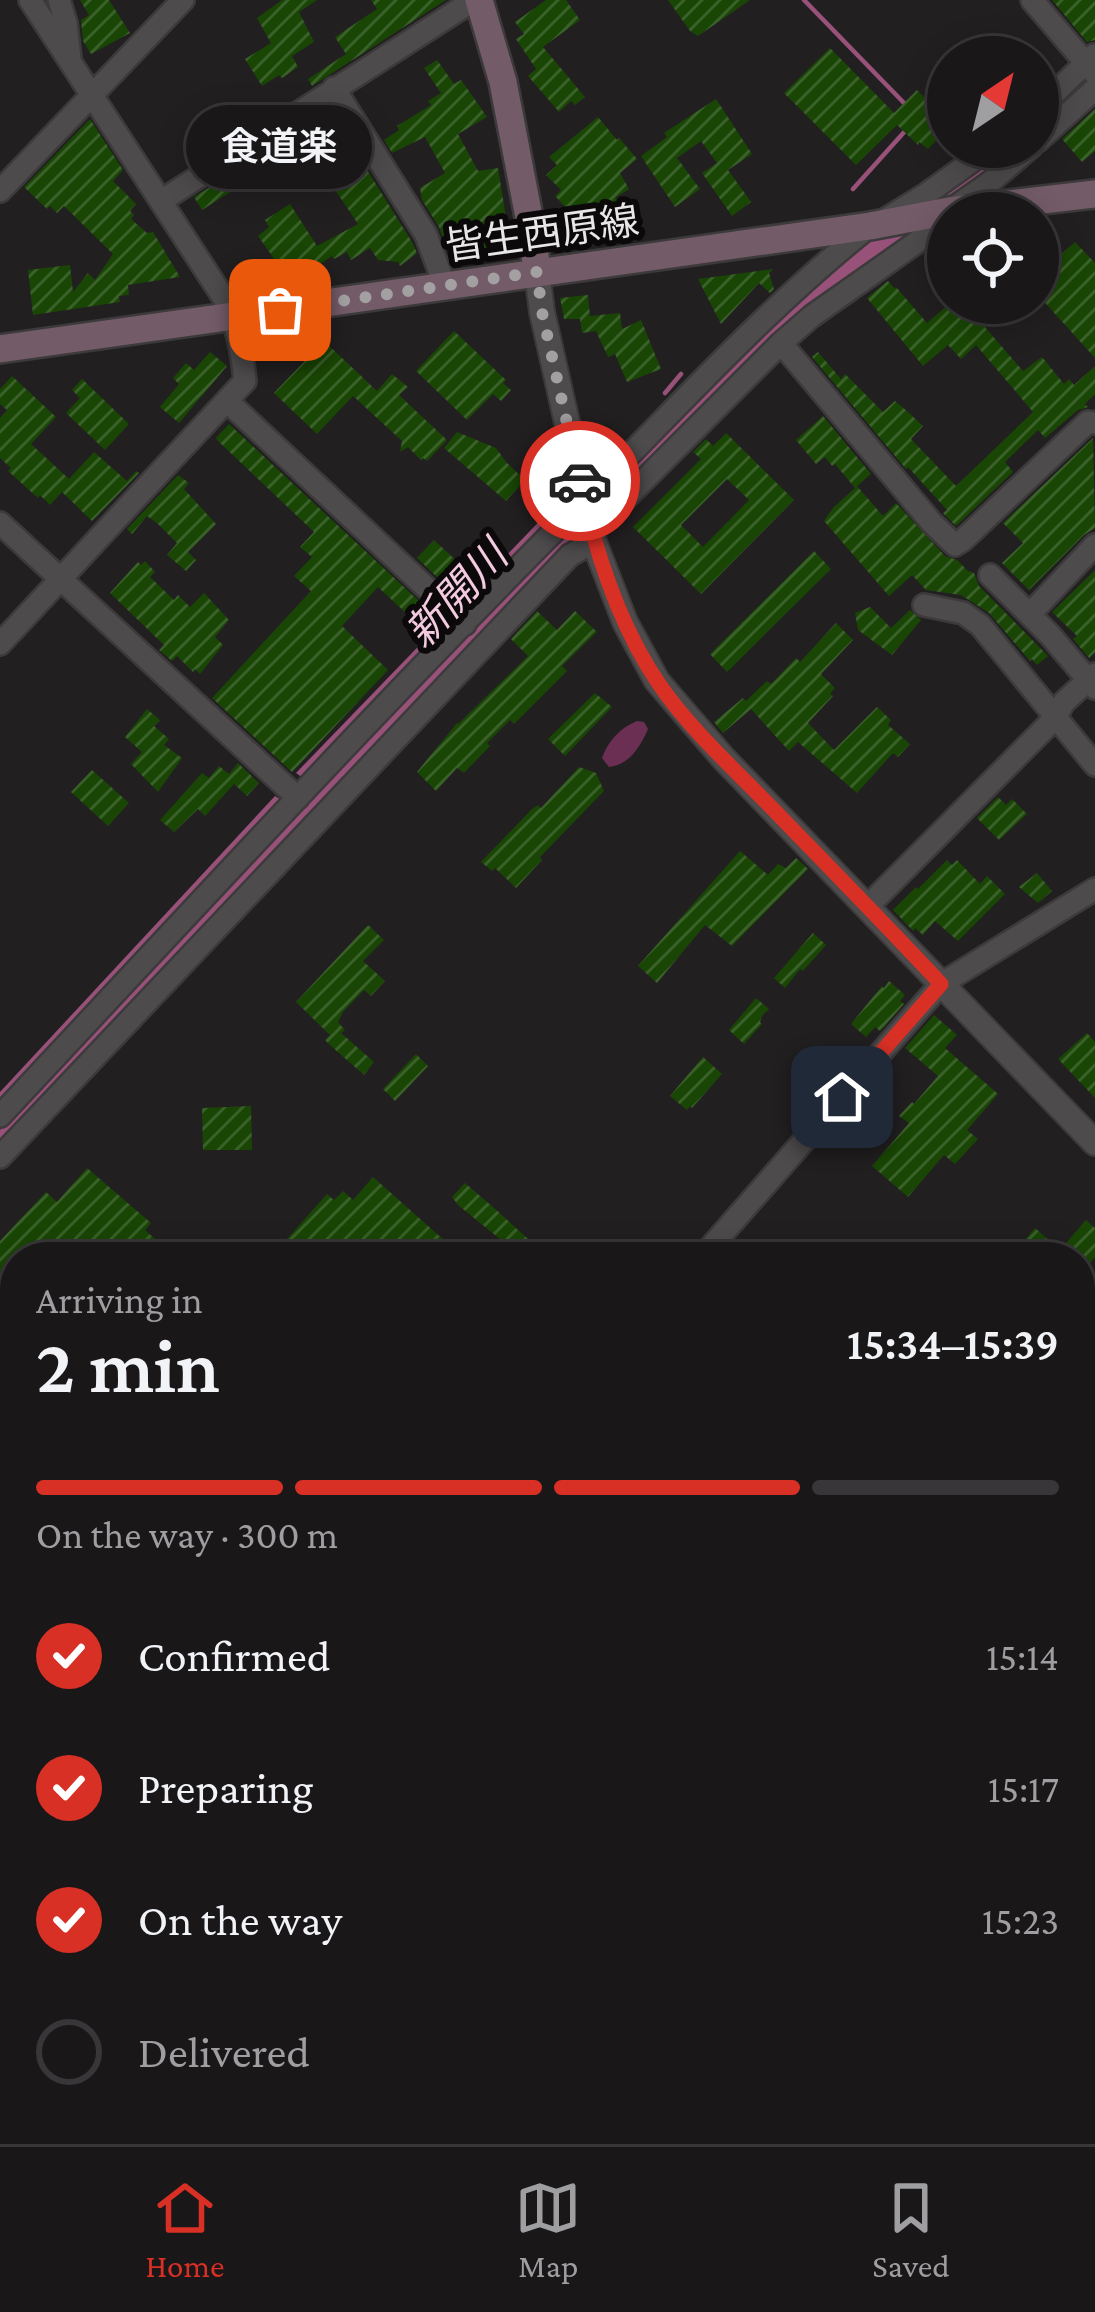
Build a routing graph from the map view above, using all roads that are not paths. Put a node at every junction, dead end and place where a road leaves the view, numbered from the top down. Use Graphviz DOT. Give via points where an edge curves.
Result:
graph roads {
  1 [pos="30,0"];
  2 [pos="59,0"];
  3 [pos="183,0"];
  4 [pos="477,0"];
  5 [pos="1032,0"];
  6 [pos="70,60"];
  7 [pos="1091,64"];
  8 [pos="334,88"];
  9 [pos="1095,89"];
  10 [pos="1059,91"];
  11 [pos="93,93"];
  12 [pos="1059,122"];
  13 [pos="963,168"];
  14 [pos="1007,168"];
  15 [pos="0,191"];
  16 [pos="976,192"];
  17 [pos="1095,194"];
  18 [pos="1059,198"];
  19 [pos="161,201"];
  20 [pos="927,216"];
  21 [pos="878,224"];
  22 [pos="927,231"];
  23 [pos="537,272"];
  24 [pos="445,286"];
  25 [pos="233,316"];
  26 [pos="781,343"];
  27 [pos="0,349"];
  28 [pos="227,400"];
  29 [pos="1095,423"];
  30 [pos="584,501"];
  31 [pos="0,523"];
  32 [pos="592,534"];
  33 [pos="1095,545"];
  34 [pos="990,575"];
  35 [pos="61,579"];
  36 [pos="924,604"];
  37 [pos="1030,614"];
  38 [pos="457,616"];
  39 [pos="0,644"];
  40 [pos="1092,680"];
  41 [pos="1055,718"];
  42 [pos="1095,765"];
  43 [pos="298,798"];
  44 [pos="1095,889"];
  45 [pos="868,906"];
  46 [pos="941,984"];
  47 [pos="0,1116"];
  48 [pos="1095,1143"];
  49 [pos="0,1157"];
  50 [pos="715,1242"];
  1 -- 6 [label="street"];
  2 -- 6 [label="street"];
  3 -- 11 [label="street"];
  4 -- 8 [label="street"];
  4 -- 23 [label="main road" via="503,82"];
  5 -- 7 [label="street"];
  6 -- 11 [label="street"];
  7 -- 10 [label="street"];
  8 -- 19 [label="street"];
  8 -- 24 [label="street" via="426,235"];
  9 -- 12 [label="street"];
  11 -- 15 [label="street"];
  11 -- 19 [label="street"];
  13 -- 21 [label="street"];
  14 -- 16 [label="street"];
  17 -- 18 [label="main road, 皆生西原線"];
  19 -- 25 [label="street"];
  20 -- 21 [label="main road, 皆生西原線"];
  21 -- 23 [label="main road, 皆生西原線"];
  21 -- 30 [label="street" via="802,284"];
  22 -- 26 [label="street"];
  23 -- 24 [label="main road, 皆生西原線"];
  23 -- 30 [label="street"];
  24 -- 25 [label="main road, 皆生西原線"];
  25 -- 27 [label="main road, 皆生西原線"];
  25 -- 28 [label="street" via="244,381"];
  26 -- 29 [label="street" via="955,545"];
  26 -- 32 [label="street"];
  28 -- 35 [label="street"];
  28 -- 38 [label="street"];
  30 -- 32 [label="street"];
  30 -- 38 [label="street"];
  31 -- 35 [label="street"];
  32 -- 45 [label="street" via="657,681"];
  32 -- 49 [label="street"];
  33 -- 37 [label="street"];
  34 -- 37 [label="street"];
  35 -- 39 [label="street"];
  35 -- 43 [label="street"];
  36 -- 41 [label="street" via="980,625"];
  37 -- 40 [label="street"];
  38 -- 43 [label="street"];
  40 -- 41 [label="street"];
  41 -- 42 [label="street"];
  41 -- 45 [label="street"];
  43 -- 47 [label="street"];
  44 -- 46 [label="street"];
  45 -- 46 [label="street"];
  46 -- 48 [label="street"];
  46 -- 50 [label="street"];
}
